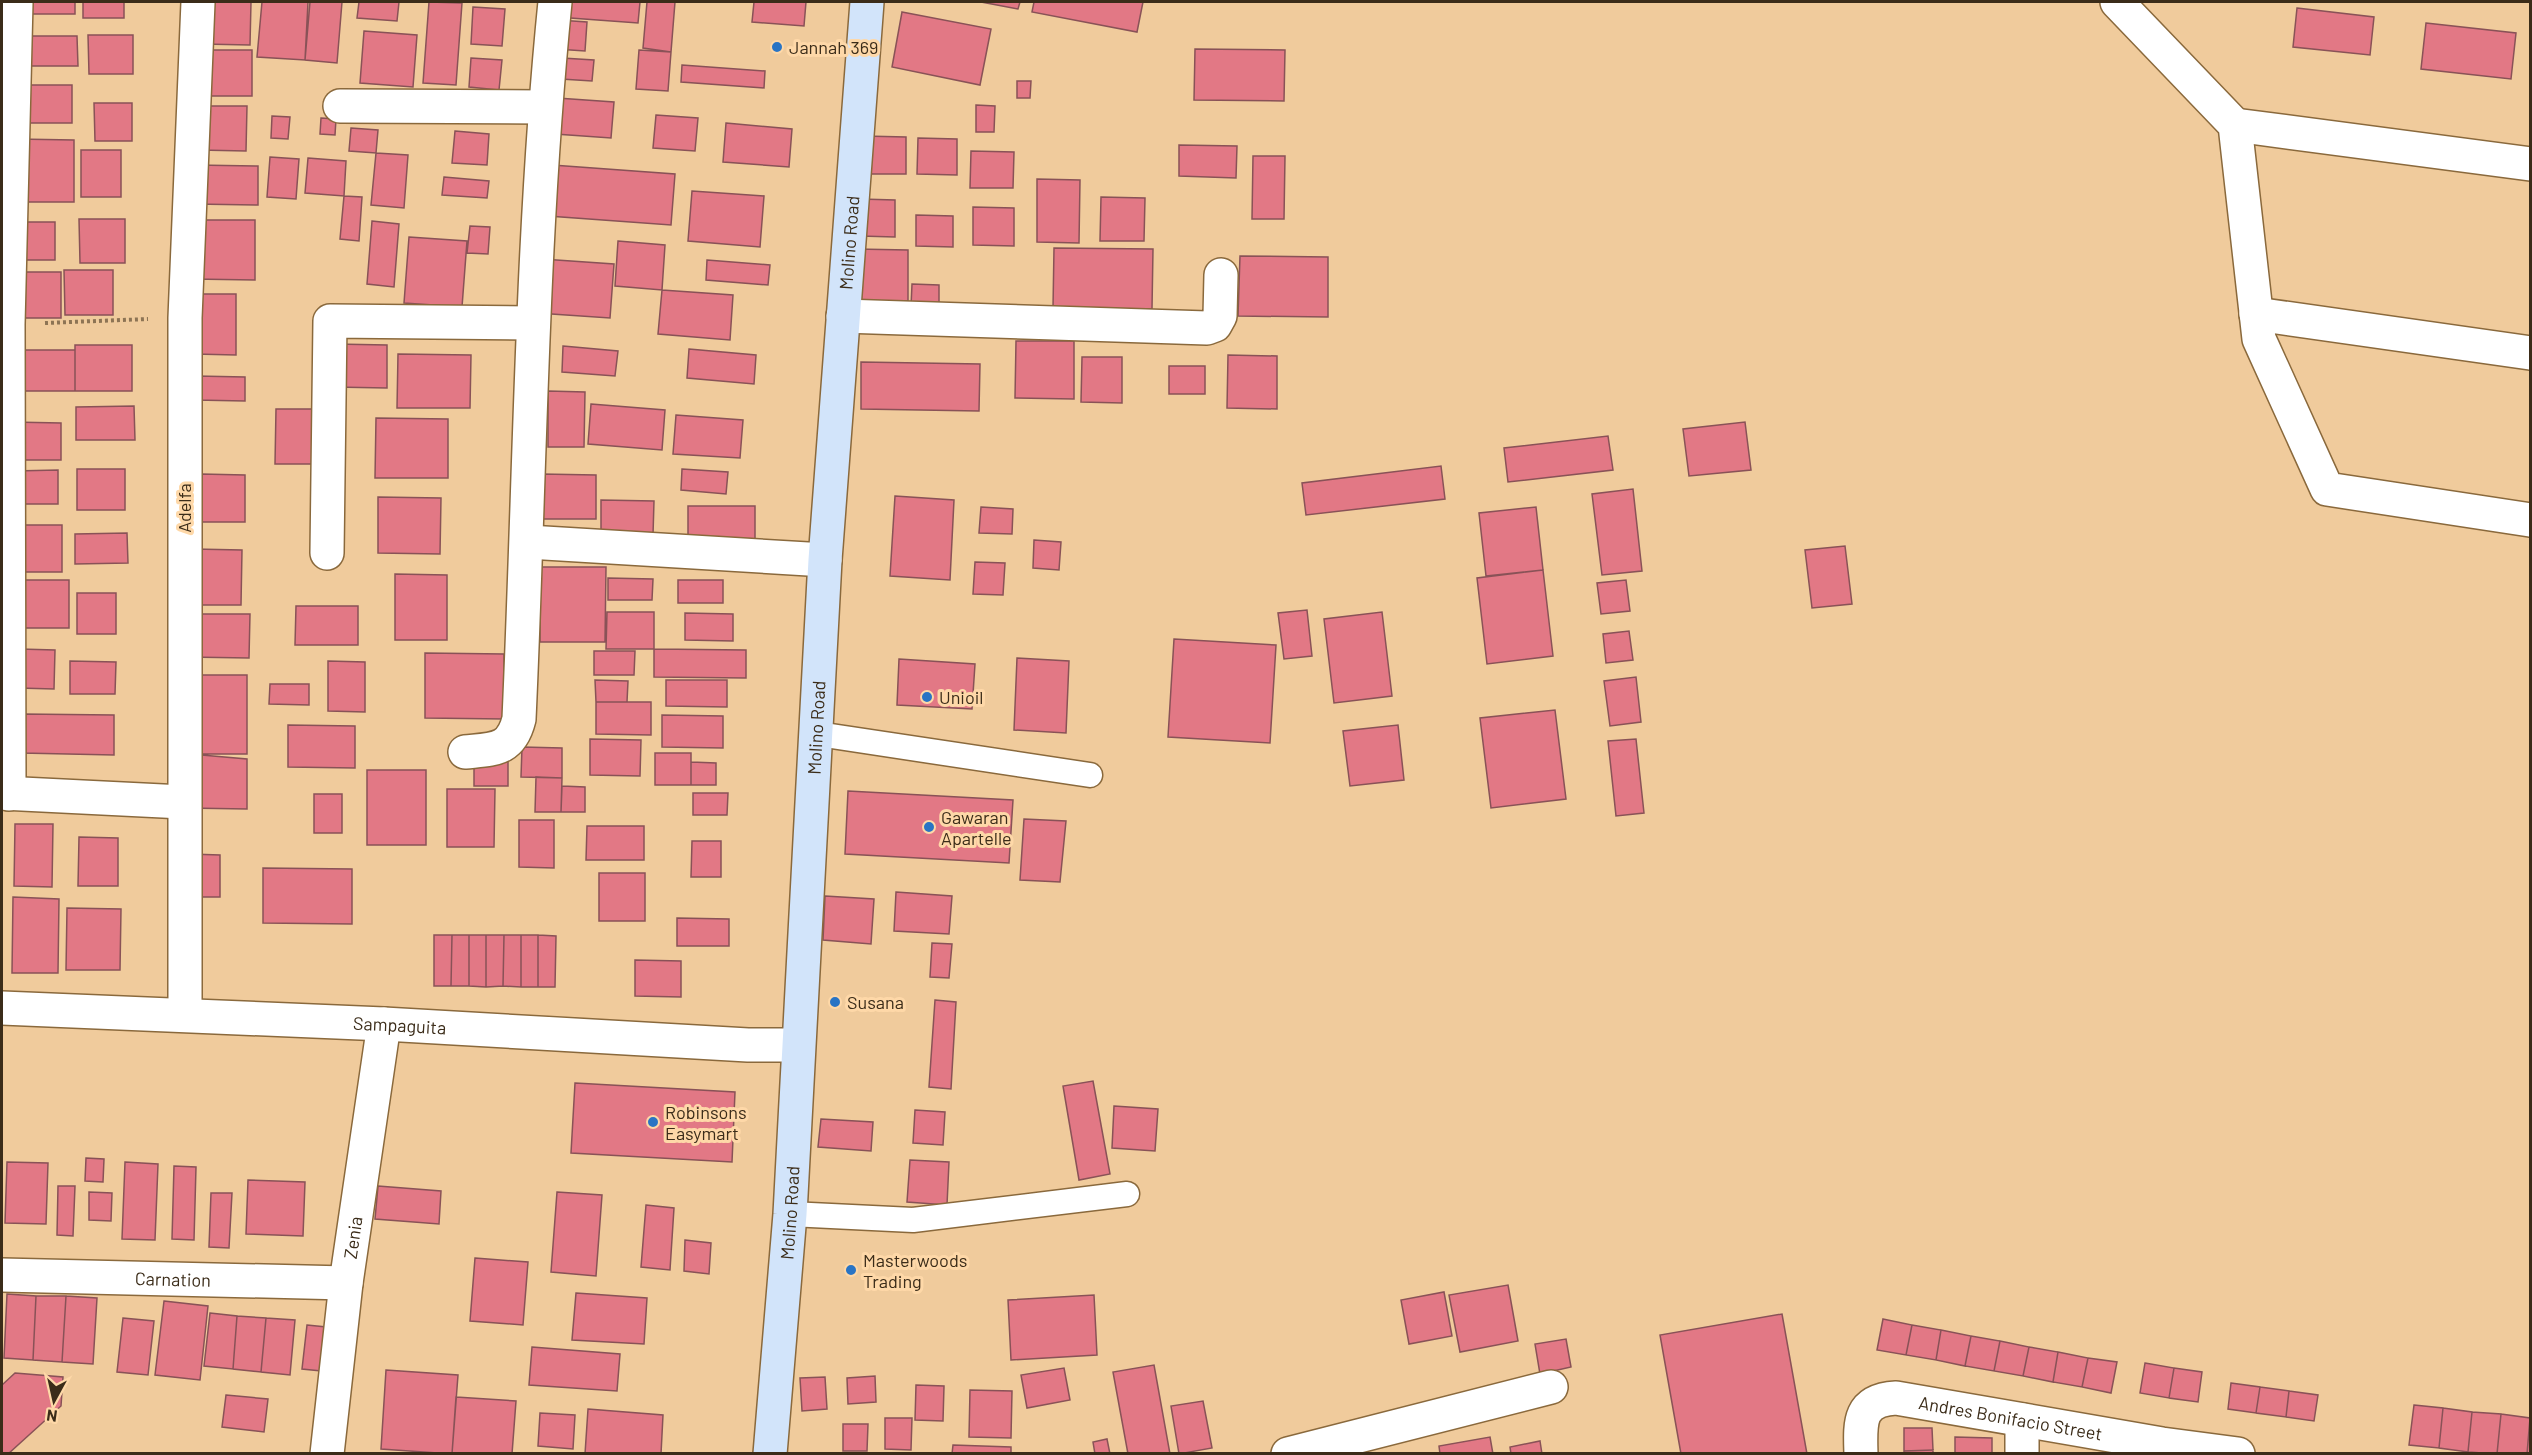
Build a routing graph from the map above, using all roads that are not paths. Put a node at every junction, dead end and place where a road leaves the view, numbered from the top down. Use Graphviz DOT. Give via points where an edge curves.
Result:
graph roads {
  1 [pos="16,2"];
  2 [pos="198,2"];
  3 [pos="555,2"];
  4 [pos="867,2"];
  5 [pos="2117,2"];
  6 [pos="340,106"];
  7 [pos="544,107"];
  8 [pos="2235,125"];
  9 [pos="2530,164"];
  10 [pos="1221,275"];
  11 [pos="2256,314"];
  12 [pos="843,316"];
  13 [pos="532,322"];
  14 [pos="2530,353"];
  15 [pos="2530,520"];
  16 [pos="528,542"];
  17 [pos="327,553"];
  18 [pos="825,560"];
  19 [pos="818,734"];
  20 [pos="465,752"];
  21 [pos="1090,775"];
  22 [pos="5,793"];
  23 [pos="183,802"];
  24 [pos="2,1008"];
  25 [pos="185,1014"];
  26 [pos="384,1024"];
  27 [pos="798,1045"];
  28 [pos="1127,1194"];
  29 [pos="790,1214"];
  30 [pos="2,1275"];
  31 [pos="346,1283"];
  32 [pos="1551,1387"];
  33 [pos="2022,1420"];
  34 [pos="1372,1442"];
  35 [pos="2162,1449"];
  36 [pos="327,1454"];
  37 [pos="770,1454"];
  38 [pos="1288,1454"];
  39 [pos="1861,1454"];
  40 [pos="2022,1454"];
  41 [pos="2238,1454"];
  1 -- 22 [label="street" via="8,324"];
  2 -- 23 [label="street, Adelfa" via="185,318"];
  3 -- 7 [label="street"];
  4 -- 12 [label="main road, Molino Road"];
  5 -- 8 [label="street"];
  6 -- 7 [label="street"];
  7 -- 13 [label="street"];
  8 -- 9 [label="street"];
  8 -- 11 [label="street"];
  10 -- 12 [label="street" via="1220,316 1215,325 1207,328"];
  11 -- 14 [label="street"];
  11 -- 15 [label="street" via="2259,339 2327,489"];
  12 -- 18 [label="main road, Molino Road"];
  13 -- 16 [label="street"];
  13 -- 17 [label="street" via="330,321"];
  16 -- 18 [label="street"];
  16 -- 20 [label="street" via="516,730 505,745 496,749"];
  18 -- 19 [label="main road, Molino Road"];
  19 -- 21 [label="lane"];
  19 -- 27 [label="main road, Molino Road"];
  22 -- 23 [label="street"];
  23 -- 25 [label="street, Adelfa"];
  24 -- 25 [label="street, Sampaguita"];
  25 -- 26 [label="street, Sampaguita"];
  26 -- 27 [label="street, Sampaguita"];
  26 -- 31 [label="street, Zenia"];
  27 -- 29 [label="main road, Molino Road"];
  28 -- 29 [label="lane" via="913,1220"];
  29 -- 37 [label="main road, Molino Road"];
  30 -- 31 [label="street, Carnation"];
  31 -- 36 [label="street, Zenia"];
  32 -- 34 [label="street"];
  33 -- 35 [label="street, Andres Bonifacio Street"];
  33 -- 39 [label="street, Andres Bonifacio Street" via="1896,1398 1882,1399 1863,1414"];
  33 -- 40 [label="street"];
  34 -- 38 [label="street"];
  35 -- 41 [label="street, Andres Bonifacio Street"];
}
